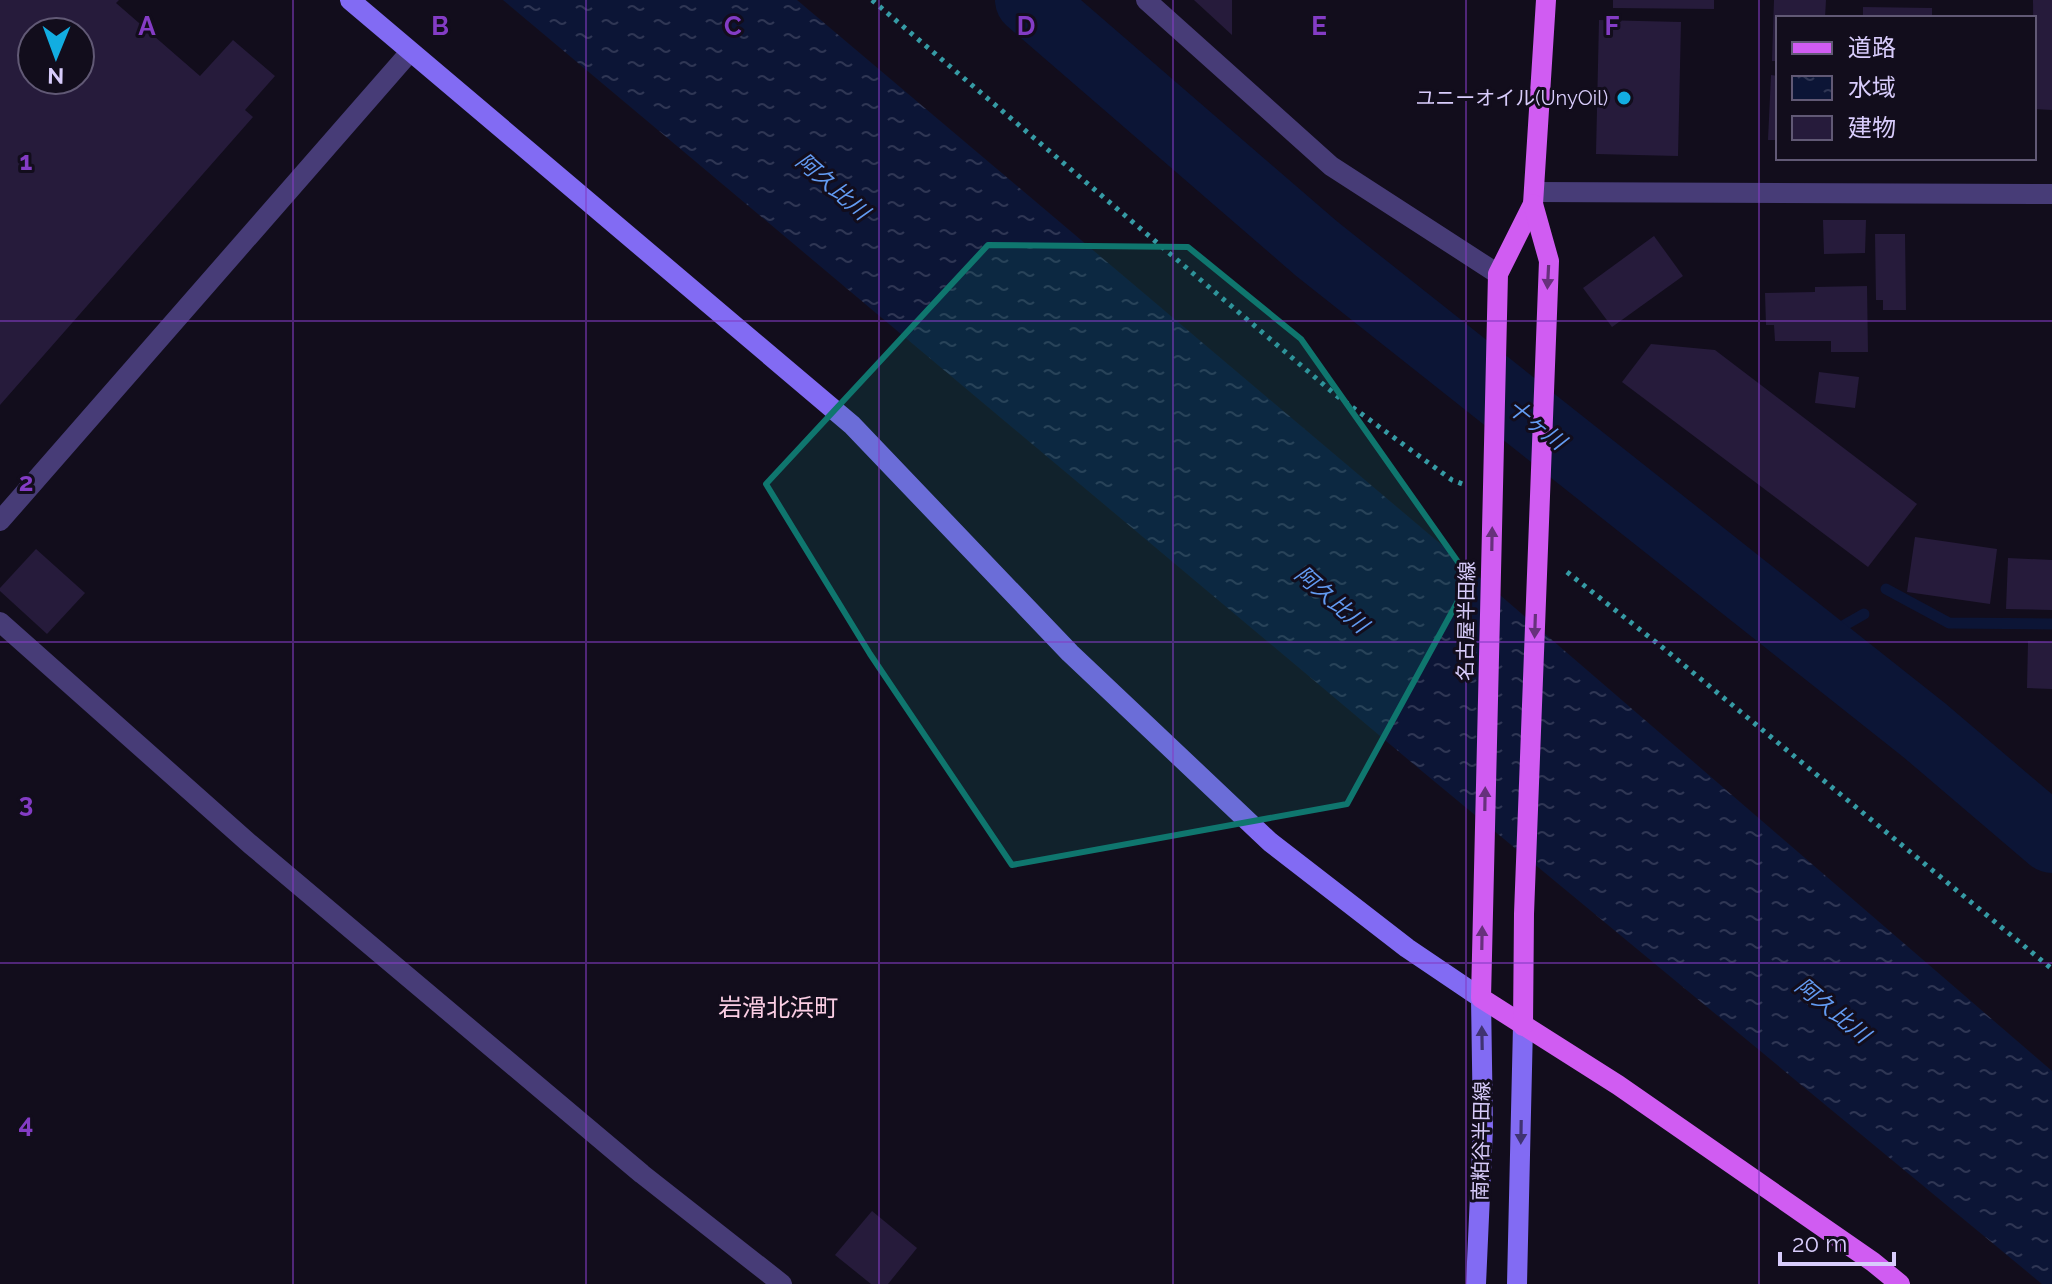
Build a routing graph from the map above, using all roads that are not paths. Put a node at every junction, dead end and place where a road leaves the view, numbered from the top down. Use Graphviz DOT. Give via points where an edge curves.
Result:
graph roads {
  1 [pos="350,0"];
  2 [pos="1146,0"];
  3 [pos="1546,0"];
  4 [pos="410,52"];
  5 [pos="2052,194"];
  6 [pos="1534,198"];
  7 [pos="1498,274"];
  8 [pos="0,521"];
  9 [pos="0,622"];
  10 [pos="1481,998"];
  11 [pos="1523,1026"];
  12 [pos="782,1284"];
  13 [pos="1476,1284"];
  14 [pos="1517,1284"];
  15 [pos="1900,1284"];
  1 -- 4 [label="street"];
  2 -- 7 [label="street" via="1331,166"];
  3 -- 6 [label="main road, 名古屋半田線"];
  4 -- 8 [label="street"];
  4 -- 10 [label="street" via="852,425 1070,653 1270,842"];
  5 -- 6 [label="street"];
  6 -- 7 [label="main road, 名古屋半田線"];
  6 -- 11 [label="main road, 名古屋半田線, one-way" via="1549,261"];
  10 -- 7 [label="main road, 名古屋半田線, one-way"];
  9 -- 12 [label="street" via="250,844 642,1174"];
  10 -- 11 [label="main road"];
  13 -- 10 [label="street, 南粕谷半田線, one-way" via="1483,1128"];
  11 -- 14 [label="street, 南粕谷半田線, one-way"];
  11 -- 15 [label="main road" via="1618,1085"];
}
